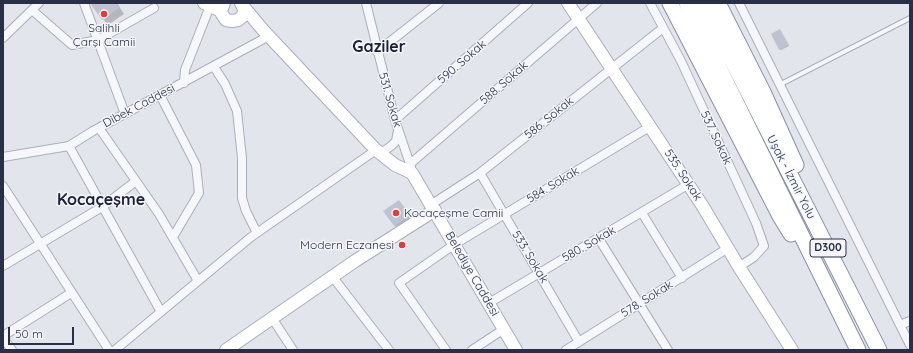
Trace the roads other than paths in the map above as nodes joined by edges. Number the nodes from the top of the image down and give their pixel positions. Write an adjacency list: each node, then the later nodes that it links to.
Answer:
1 (39, 3): 17 (street)
2 (84, 3): 24 (street)
3 (366, 3): 25 (street, 531. Sokak)
4 (439, 3): 25 (street)
5 (528, 3): 32 (street, 590. Sokak)
6 (568, 3): 19 (street, 535. Sokak)
7 (597, 3): 19 (street, 588. Sokak)
8 (650, 3): 21 (street, 537. Sokak)
9 (670, 3): 62 (highway)
10 (686, 3): 62 (highway, Uşak - İzmir Yolu / D300)
11 (703, 3): 50 (highway, Uşak - İzmir Yolu / D300)
12 (718, 3): 50 (highway)
13 (739, 3): 29 (street)
14 (242, 4): 20 (street); 22 (street)
15 (215, 6): 20 (street); 28 (street)
16 (154, 8): 24 (street)
17 (32, 10): 23 (street); 24 (street)
18 (910, 18): 29 (lane)
19 (579, 19): 27 (street, 535. Sokak); 39 (street, 588. Sokak)
20 (238, 20): 22 (street)
21 (663, 28): 27 (street, 586. Sokak); 56 (street, 537. Sokak)
22 (266, 33): 26 (street, Dibek Caddesi); 37 (street)
23 (3, 38)
24 (98, 40): 31 (street)
25 (377, 52): 32 (street, 531. Sokak)
26 (214, 67): 28 (street, Dibek Caddesi); 48 (street)
27 (612, 68): 33 (street, 535. Sokak); 40 (street, 586. Sokak)
28 (184, 83): 30 (street, Dibek Caddesi)
29 (780, 84): 68 (street)
30 (160, 95): 31 (street, Dibek Caddesi); 49 (street)
31 (125, 114): 34 (street, Dibek Caddesi)
32 (395, 120): 35 (street, 531. Sokak)
33 (650, 126): 42 (street, 535. Sokak); 47 (street, 584. Sokak)
34 (99, 128): 36 (street, Dibek Caddesi); 41 (street)
35 (398, 130): 37 (street); 39 (street, 531. Sokak)
36 (69, 146): 38 (street, Dibek Caddesi); 44 (street)
37 (376, 150): 39 (street); 48 (street)
38 (3, 157)
39 (411, 168): 45 (street, Belediye Caddesi)
40 (480, 173): 45 (street, 586. Sokak); 47 (street, 533. Sokak)
41 (136, 181): 44 (street); 49 (street)
42 (689, 184): 46 (street, 580. Sokak); 54 (street, 535. Sokak)
43 (3, 186): 52 (street)
44 (102, 207): 52 (street); 65 (street)
45 (434, 207): 53 (street, Belediye Caddesi); 58 (street)
46 (642, 213): 51 (street, 580. Sokak); 59 (street)
47 (504, 214): 53 (street, 584. Sokak); 57 (street, 533. Sokak)
48 (257, 232): 60 (street)
49 (173, 237): 60 (street)
50 (822, 238): 86 (highway, Uşak - İzmir Yolu / D300)
51 (599, 239): 57 (street, 580. Sokak); 64 (street)
52 (40, 244): 55 (street); 61 (street)
53 (455, 244): 63 (street, Belediye Caddesi); 79 (street, 584. Sokak)
54 (728, 248): 56 (street, 535. Sokak); 59 (street, 578. Sokak)
55 (3, 266)
56 (739, 266): 84 (street, 535. Sokak)
57 (540, 273): 63 (street, 580. Sokak); 71 (street, 533. Sokak)
58 (332, 276): 66 (street); 78 (street)
59 (682, 278): 64 (street, 578. Sokak)
60 (198, 281): 65 (street)
61 (71, 293): 70 (street); 75 (street)
62 (832, 301): 85 (highway, Uşak - İzmir Yolu / D300)
63 (489, 303): 69 (street, Belediye Caddesi)
64 (640, 304): 71 (street, 578. Sokak); 83 (street)
65 (161, 312): 76 (street)
66 (272, 318): 73 (street); 77 (street)
67 (910, 321): 68 (street)
68 (900, 325): 72 (street)
69 (504, 329): 80 (street); 81 (street, Belediye Caddesi)
70 (3, 337): 74 (street)
71 (579, 342): 82 (street, 578. Sokak)
72 (910, 345)
73 (231, 348)
74 (12, 350)
75 (109, 350)
76 (115, 350)
77 (293, 350)
78 (389, 350)
79 (446, 350)
80 (472, 350)
81 (516, 350)
82 (566, 350)
83 (668, 350)
84 (792, 350)
85 (858, 350)
86 (879, 350)

